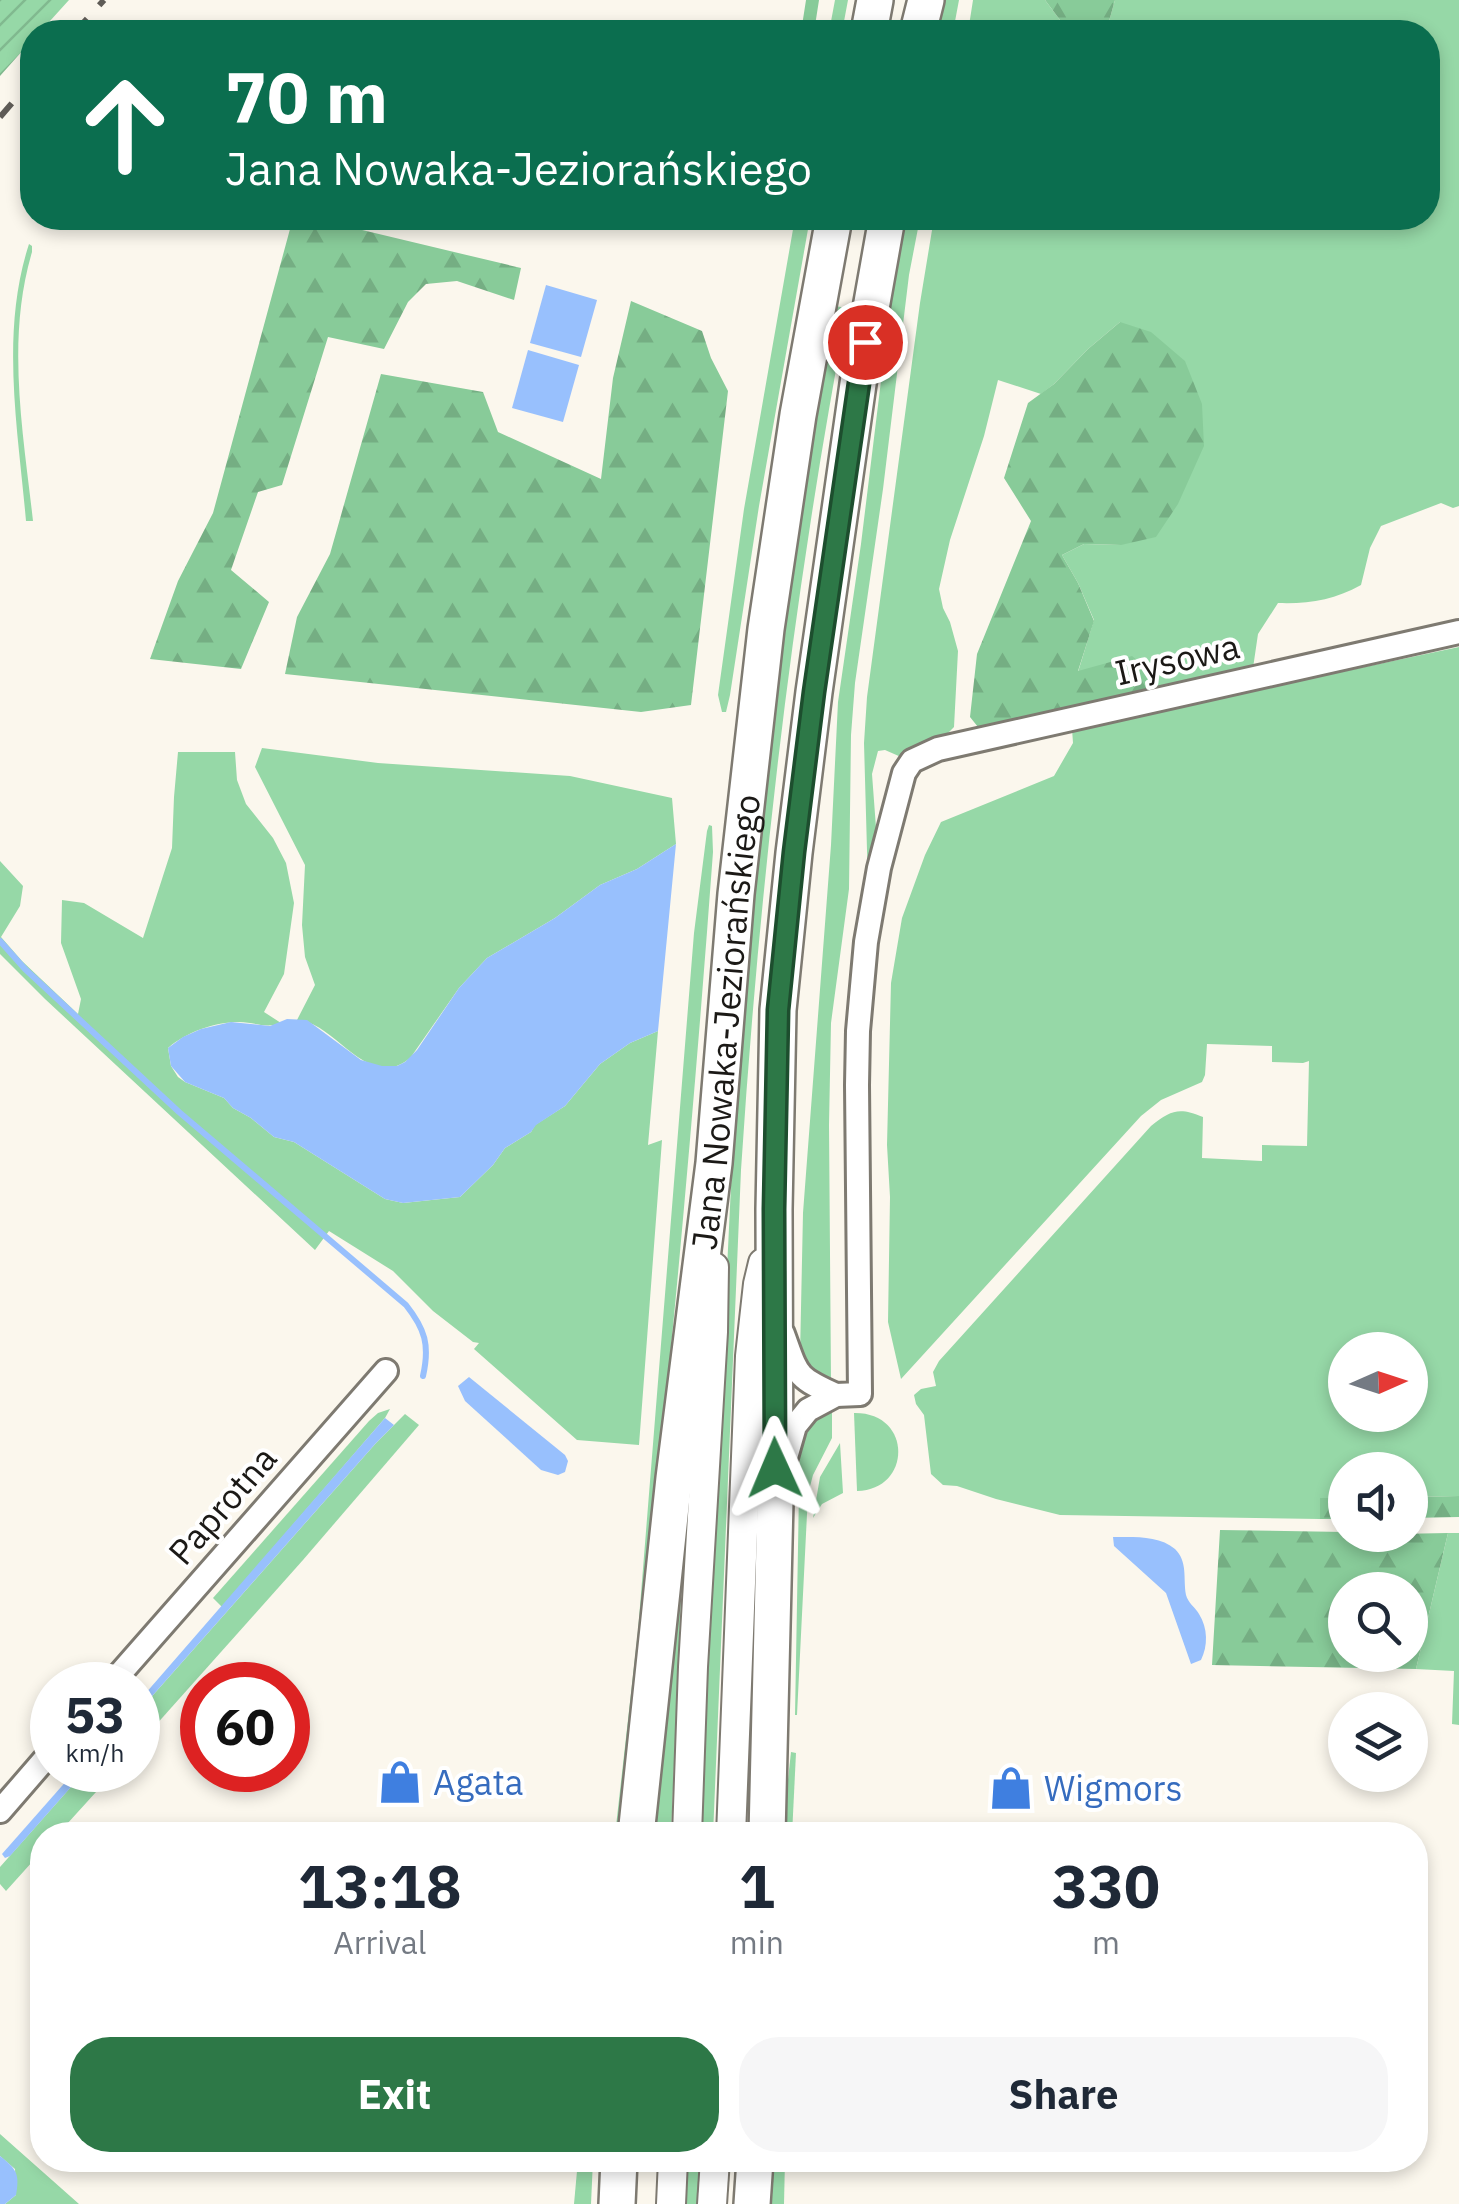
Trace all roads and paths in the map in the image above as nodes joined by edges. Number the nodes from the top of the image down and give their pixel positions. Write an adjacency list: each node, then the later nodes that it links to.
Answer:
1 (832, 230): 4 (main road, Jana Nowaka-Jeziorańskiego)
2 (885, 230): 5 (main road, Jana Nowaka-Jeziorańskiego)
3 (1459, 632): 8 (street, Irysowa)
4 (714, 1163): 13 (main road); 14 (street, Jana Nowaka-Jeziorańskiego)
5 (774, 1213): 6 (main road); 15 (street, Jana Nowaka-Jeziorańskiego)
6 (775, 1313): 8 (street); 9 (main road)
7 (386, 1370): 10 (street, Paprotna)
8 (836, 1395): 9 (street)
9 (775, 1501): 16 (main road)
10 (130, 1662)
11 (30, 1776): 12 (street)
12 (0, 1811)
13 (637, 1822)
14 (686, 1822)
15 (732, 1822)
16 (767, 1822)
17 (619, 2172): 21 (main road)
18 (672, 2172): 22 (street)
19 (714, 2172): 23 (street)
20 (754, 2172): 24 (main road)
21 (617, 2204)
22 (670, 2204)
23 (712, 2204)
24 (752, 2204)

